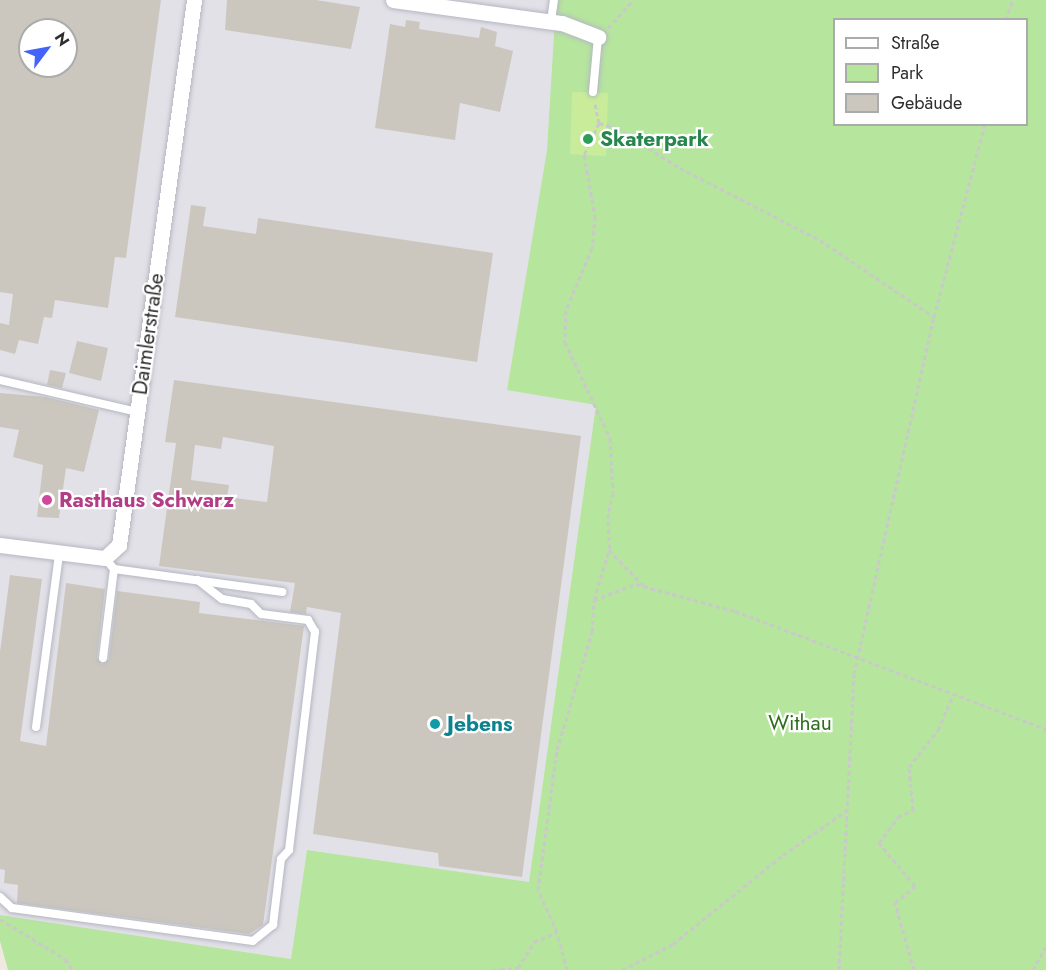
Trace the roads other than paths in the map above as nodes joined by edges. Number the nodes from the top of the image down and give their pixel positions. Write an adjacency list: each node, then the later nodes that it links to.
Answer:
1 (194, 0): 8 (street, Daimlerstraße)
2 (393, 0): 4 (street)
3 (554, 0): 4 (lane)
4 (550, 21): 5 (street)
5 (598, 37): 6 (lane)
6 (593, 93)
7 (0, 380): 8 (lane)
8 (137, 412): 11 (street, Daimlerstraße)
9 (0, 545): 10 (street)
10 (59, 554): 11 (street); 15 (lane)
11 (109, 564): 12 (lane); 14 (lane)
12 (198, 580): 13 (lane); 16 (lane)
13 (282, 592)
14 (103, 658)
15 (36, 727)
16 (0, 897)

